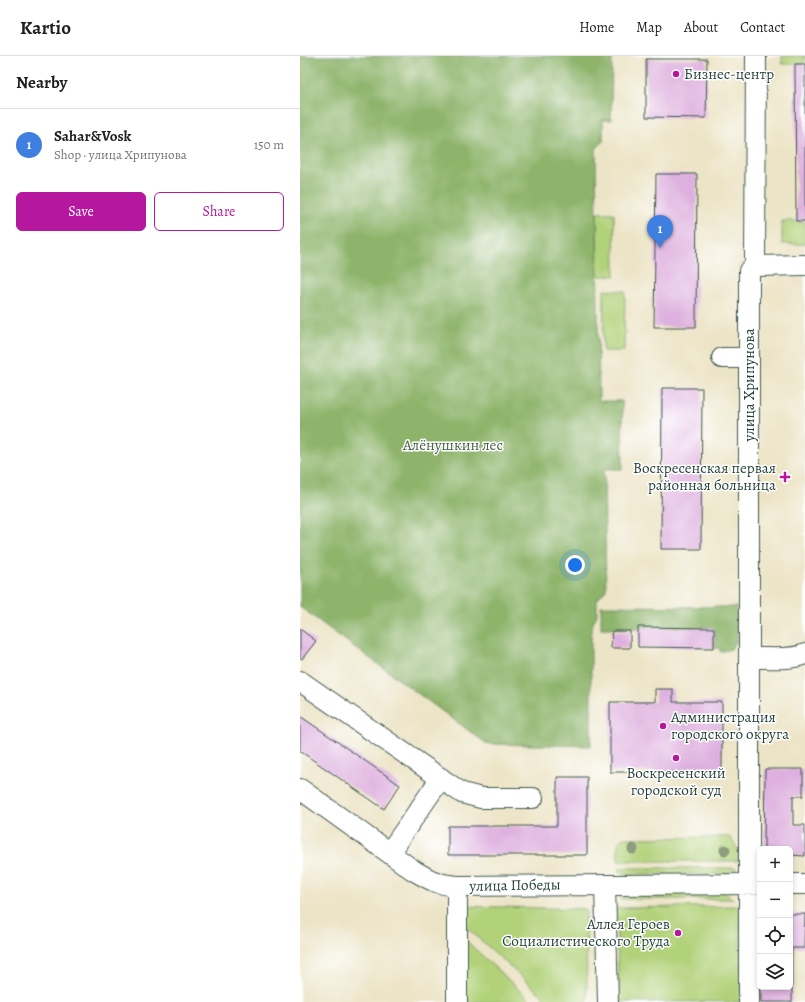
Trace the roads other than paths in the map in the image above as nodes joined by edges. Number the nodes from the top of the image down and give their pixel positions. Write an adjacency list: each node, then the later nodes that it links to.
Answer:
1 (756, 56): 3 (street, улица Хрипунова)
2 (805, 265): 3 (street)
3 (755, 266): 5 (street, улица Хрипунова)
4 (722, 358): 5 (street)
5 (749, 358): 7 (street, улица Хрипунова)
6 (805, 654): 7 (street)
7 (749, 658): 13 (street, улица Хрипунова)
8 (300, 681): 9 (street)
9 (441, 778): 11 (street); 12 (street)
10 (300, 789): 12 (street, улица Победы)
11 (533, 798)
12 (389, 853): 17 (street, улица Победы)
13 (754, 884): 16 (street, улица Победы); 20 (street, улица Хрипунова)
14 (793, 884): 15 (street)
15 (805, 884)
16 (605, 885): 17 (street, улица Победы); 19 (street)
17 (457, 886): 18 (street)
18 (458, 1002)
19 (608, 1002)
20 (749, 1002)

